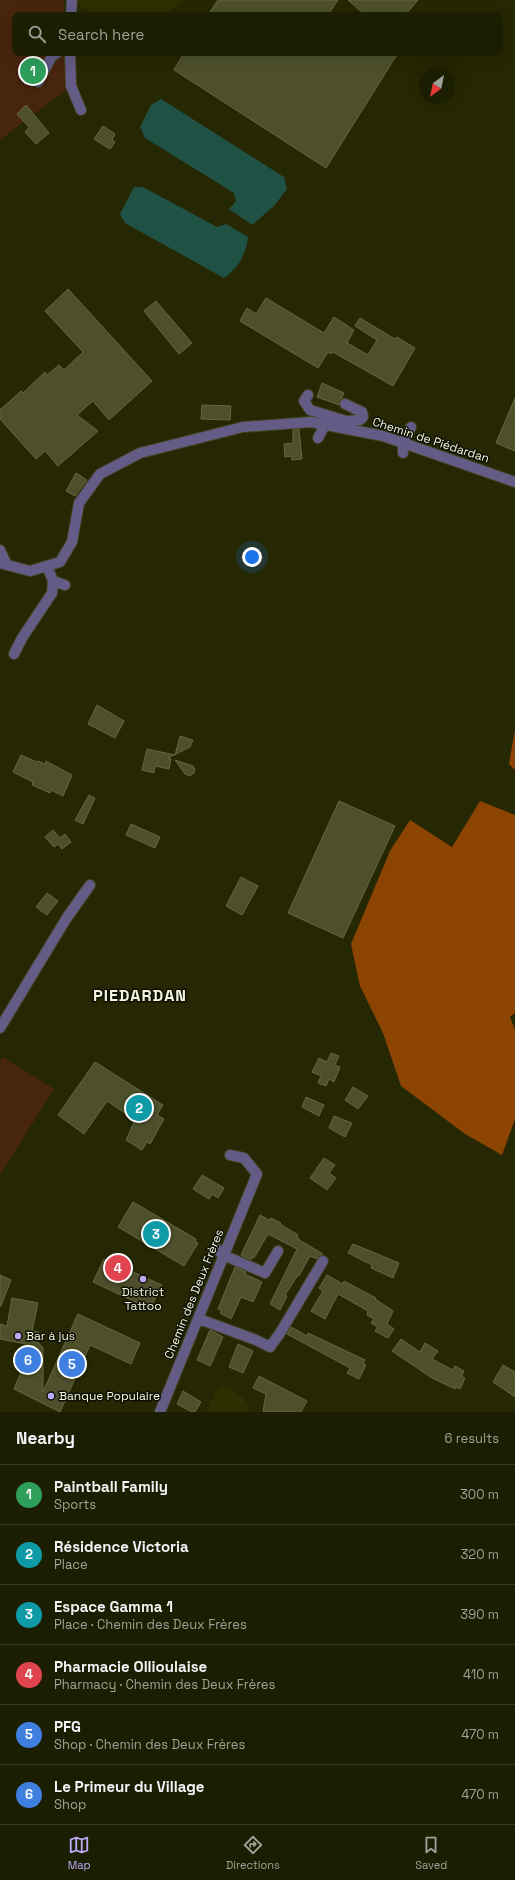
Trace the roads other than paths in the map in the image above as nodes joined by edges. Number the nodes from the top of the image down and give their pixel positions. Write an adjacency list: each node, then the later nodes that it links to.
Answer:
1 (72, 0): 2 (street)
2 (71, 12)
3 (52, 56): 5 (street)
4 (70, 56): 6 (street)
5 (38, 82)
6 (81, 110)
7 (308, 395): 9 (street)
8 (345, 404): 9 (street)
9 (345, 424): 10 (street, Chemin de Piédardan); 13 (street, Chemin de Piédardan)
10 (325, 425): 12 (street); 17 (street, Chemin de Piédardan)
11 (411, 427): 13 (street)
12 (318, 438)
13 (403, 448): 14 (street, Chemin de Piédardan)
14 (515, 482)
15 (0, 550): 16 (street)
16 (4, 564): 17 (street, Chemin de Piédardan)
17 (47, 566): 18 (street)
18 (53, 581): 19 (street); 20 (street)
19 (65, 585)
20 (14, 654)
21 (90, 885): 22 (street)
22 (0, 1028)
23 (230, 1155): 24 (street, Chemin des Deux Frères)
24 (219, 1251): 25 (street); 27 (street, Chemin des Deux Frères)
25 (278, 1251)
26 (322, 1261): 27 (street)
27 (199, 1319): 28 (street, Chemin des Deux Frères)
28 (160, 1412)

